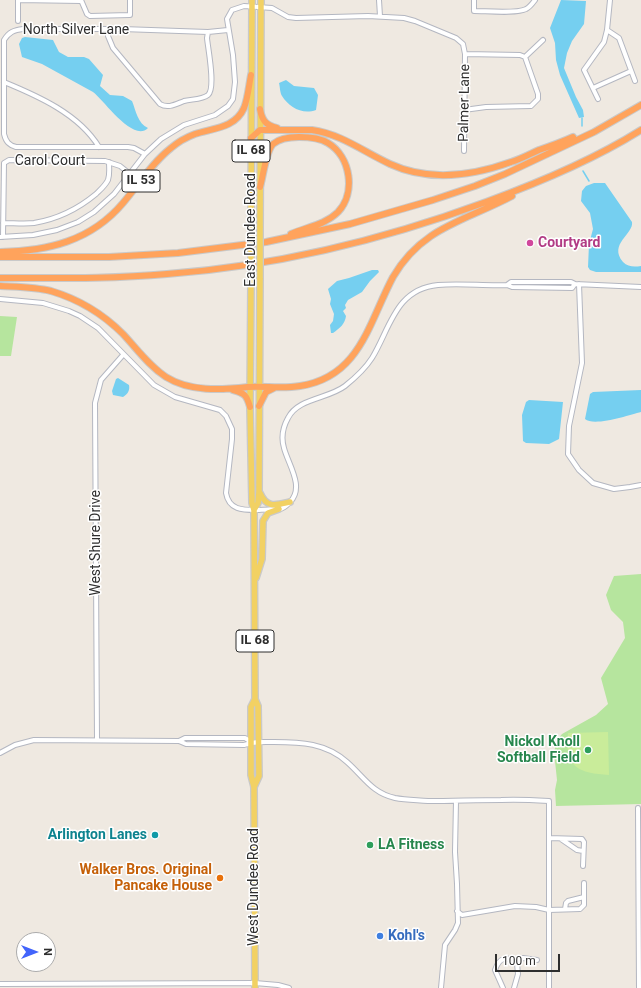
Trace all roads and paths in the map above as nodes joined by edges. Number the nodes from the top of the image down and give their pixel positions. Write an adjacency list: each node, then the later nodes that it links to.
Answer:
1 (44, 0): 2 (street); 13 (street)
2 (81, 0): 3 (street)
3 (130, 0)
4 (252, 0): 10 (main road, East Dundee Road / IL 53)
5 (261, 0): 11 (main road, East Dundee Road)
6 (379, 0): 12 (street)
7 (474, 0): 8 (street)
8 (535, 0)
9 (610, 0): 16 (street)
10 (252, 7): 11 (street); 15 (street); 22 (main road, East Dundee Road / IL 53)
11 (261, 8): 12 (street); 28 (main road, East Dundee Road)
12 (380, 16): 19 (street)
13 (18, 21)
14 (108, 29): 17 (street, North Silver Lane); 17 (street); 24 (street, North Silver Lane)
15 (228, 30): 17 (street, North Silver Lane); 37 (street)
16 (608, 30): 21 (street); 25 (street)
17 (208, 32)
18 (543, 40): 20 (street)
19 (465, 54): 20 (street); 29 (street, Palmer Lane)
20 (525, 57): 29 (street)
21 (631, 71): 23 (street); 25 (street)
22 (251, 75): 34 (main road, East Dundee Road / IL 68); 45 (highway, IL 53)
23 (635, 81)
24 (4, 82): 35 (street); 35 (street, North Silver Lane)
25 (593, 88): 26 (street)
26 (598, 99)
27 (641, 105): 30 (highway)
28 (260, 109): 31 (main road, East Dundee Road); 32 (highway)
29 (464, 110): 36 (street, Palmer Lane)
30 (606, 124): 32 (highway); 44 (highway)
31 (260, 130): 32 (highway); 34 (highway); 41 (main road, East Dundee Road)
32 (282, 130)
33 (641, 130): 40 (highway)
34 (252, 138): 53 (main road, East Dundee Road / IL 68, bridge)
35 (100, 147): 37 (street, North Silver Lane)
36 (464, 151)
37 (145, 154): 39 (street)
38 (109, 162): 39 (street, Carol Court); 42 (street); 42 (street, Carol Court)
39 (130, 174): 43 (street)
40 (540, 180): 47 (highway); 55 (highway)
41 (260, 187): 44 (highway); 54 (main road, East Dundee Road, bridge)
42 (3, 223): 43 (street, Carol Court)
43 (2, 237)
44 (277, 240): 46 (highway)
45 (0, 252)
46 (0, 257)
47 (0, 278)
48 (577, 284): 50 (street); 59 (street); 61 (street)
49 (0, 286): 56 (highway)
50 (641, 287)
51 (0, 299): 52 (street)
52 (123, 355): 63 (street); 66 (street, West Shure Drive)
53 (251, 387): 54 (highway); 56 (highway); 58 (main road, West Dundee Road / IL 68)
54 (260, 387): 55 (highway); 57 (main road, West Dundee Road / IL 68)
55 (276, 387): 57 (highway)
56 (229, 389): 58 (highway)
57 (259, 406): 60 (main road, West Dundee Road / IL 68)
58 (250, 407): 63 (main road, West Dundee Road / IL 68)
59 (641, 485)
60 (259, 492): 61 (main road); 63 (main road, West Dundee Road / IL 68)
61 (290, 502): 62 (street)
62 (279, 509): 63 (street); 64 (main road)
63 (254, 510): 64 (main road, West Dundee Road / IL 68)
64 (254, 584): 65 (main road, West Dundee Road / IL 68)
65 (255, 699): 68 (main road, West Dundee Road / IL 68); 69 (main road, West Dundee Road / IL 68)
66 (96, 740): 67 (street); 70 (street)
67 (179, 741): 68 (street); 68 (street)
68 (251, 742): 69 (street); 71 (main road, West Dundee Road / IL 68)
69 (258, 742): 71 (main road, West Dundee Road / IL 68); 72 (street)
70 (0, 753)
71 (254, 787): 87 (main road, West Dundee Road / IL 68)
72 (456, 801): 74 (street); 83 (street)
73 (638, 808): 76 (street)
74 (549, 838): 75 (street); 82 (street)
75 (561, 838): 77 (street); 77 (street)
76 (640, 838): 93 (street)
77 (584, 851): 78 (street)
78 (583, 866)
79 (584, 883): 80 (street)
80 (584, 897): 81 (street); 81 (street)
81 (566, 909): 82 (street)
82 (549, 910): 83 (street); 92 (street)
83 (457, 911): 89 (street)
84 (537, 960): 85 (street)
85 (514, 961): 90 (street); 91 (street)
86 (0, 984): 87 (street)
87 (255, 986): 88 (street)
88 (289, 988)
89 (441, 988)
90 (503, 988)
91 (514, 988)
92 (549, 988)
93 (639, 988)

